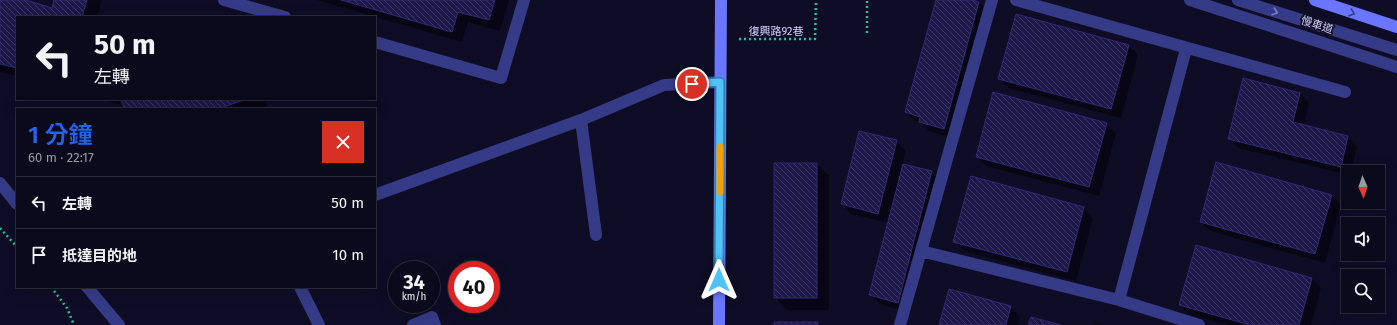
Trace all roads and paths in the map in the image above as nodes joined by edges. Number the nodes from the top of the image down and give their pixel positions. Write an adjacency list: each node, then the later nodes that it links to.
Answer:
1 (224, 0): 11 (lane)
2 (524, 0): 15 (lane)
3 (721, 0): 14 (street)
4 (816, 0): 14 (path, 復興路92巷)
5 (867, 0): 13 (path)
6 (992, 0): 28 (lane)
7 (1016, 0): 16 (lane)
8 (1190, 0): 18 (lane)
9 (1238, 0): 17 (lane, 慢車道, one-way to 17)
10 (1315, 0): 12 (street, one-way to 12)
11 (280, 16)
12 (1397, 27)
13 (867, 33)
14 (720, 38): 19 (street)
15 (376, 42)
16 (1186, 48): 20 (lane); 32 (lane)
17 (1397, 50)
18 (1397, 67)
19 (720, 82): 21 (lane); 38 (street)
20 (1345, 92)
21 (581, 120): 23 (lane); 26 (lane)
22 (0, 183): 24 (lane)
23 (376, 195)
24 (16, 203)
25 (0, 228): 27 (path)
26 (596, 235)
27 (16, 246)
28 (921, 251): 32 (lane); 39 (lane)
29 (52, 288): 33 (path)
30 (88, 288): 34 (lane)
31 (300, 288): 35 (lane)
32 (1119, 300): 40 (lane)
33 (74, 325)
34 (119, 325)
35 (319, 325)
36 (413, 325): 37 (lane)
37 (435, 325)
38 (719, 325)
39 (900, 325)
40 (1199, 325)

